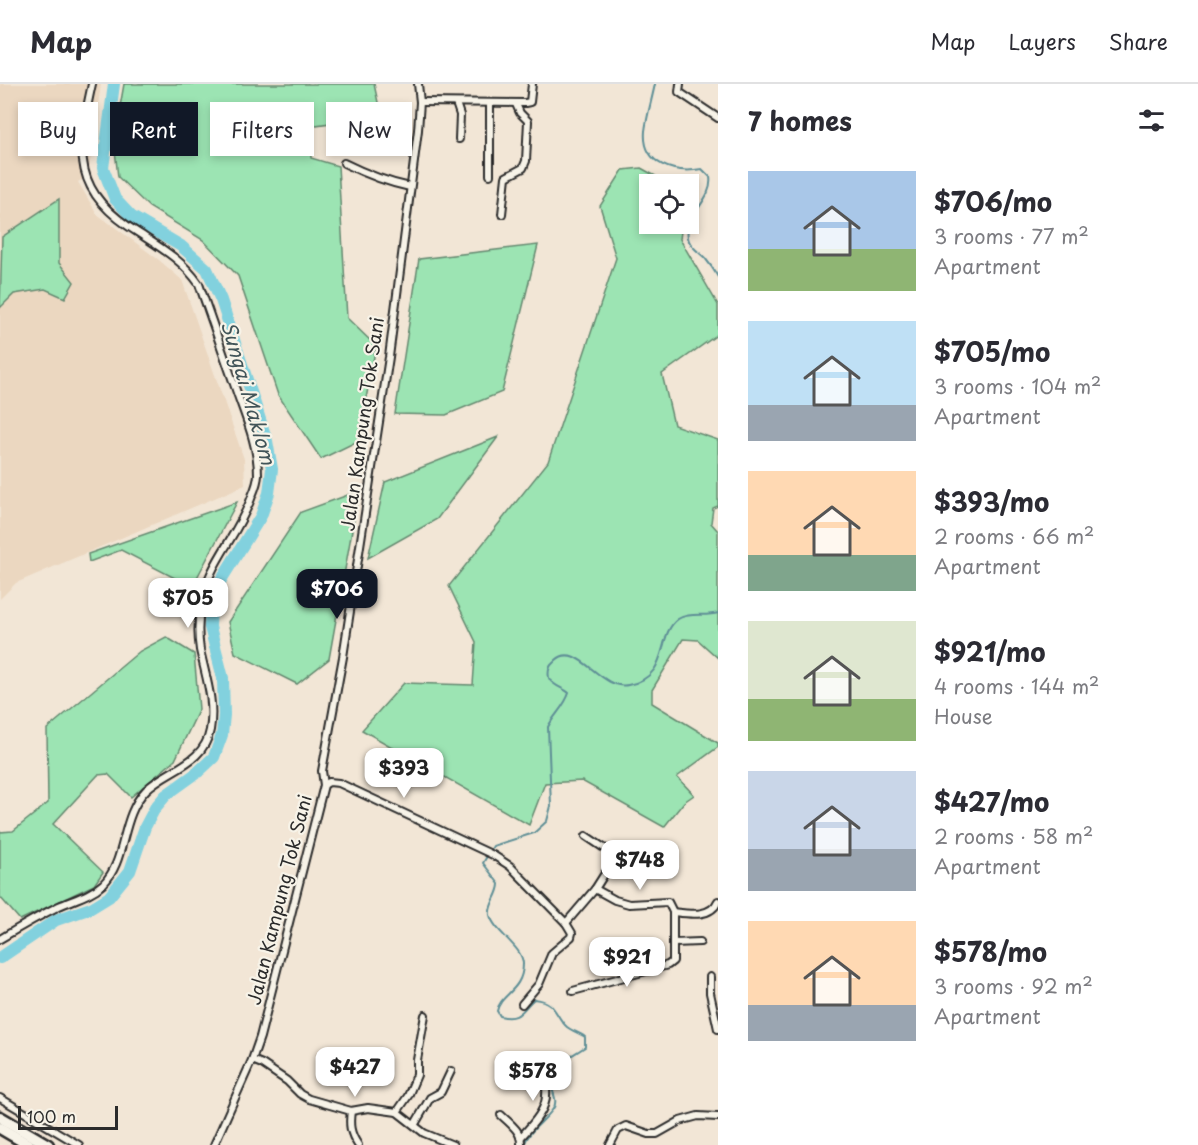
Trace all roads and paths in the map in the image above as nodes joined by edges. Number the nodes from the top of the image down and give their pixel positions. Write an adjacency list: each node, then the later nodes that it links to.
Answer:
1 (92, 84): 23 (street)
2 (418, 84): 5 (street, Jalan Kampung Tok Sani)
3 (532, 84): 8 (street)
4 (679, 86): 9 (street)
5 (420, 102): 6 (street); 13 (street, Jalan Kampung Tok Sani)
6 (456, 103): 7 (street); 10 (street)
7 (490, 104): 8 (street); 12 (street)
8 (516, 104): 14 (street)
9 (718, 118)
10 (459, 139)
11 (344, 163): 13 (street)
12 (490, 175)
13 (410, 187): 15 (street, Jalan Kampung Tok Sani)
14 (502, 214)
15 (324, 785): 22 (street); 31 (street, Jalan Kampung Tok Sani)
16 (586, 836): 17 (street)
17 (616, 856): 18 (street); 19 (street)
18 (666, 870)
19 (595, 889): 21 (street); 22 (street)
20 (718, 901): 21 (street)
21 (673, 912): 25 (street)
22 (566, 923): 28 (street)
23 (0, 939)
24 (700, 942): 25 (street)
25 (673, 943): 27 (street)
26 (710, 977): 30 (street)
27 (573, 991)
28 (522, 1004)
29 (425, 1015): 36 (street)
30 (718, 1029)
31 (252, 1060): 35 (street); 46 (street, Jalan Kampung Tok Sani)
32 (542, 1066): 42 (street)
33 (451, 1071): 40 (street)
34 (0, 1098): 45 (street)
35 (351, 1111): 36 (street); 47 (street)
36 (397, 1112): 40 (street)
37 (501, 1115): 42 (street)
38 (0, 1117): 44 (highway)
39 (718, 1117): 49 (street)
40 (415, 1124): 48 (street)
41 (0, 1128): 43 (highway)
42 (521, 1141)
43 (29, 1145)
44 (48, 1145)
45 (79, 1145)
46 (214, 1145)
47 (358, 1145)
48 (453, 1145)
49 (610, 1145)

